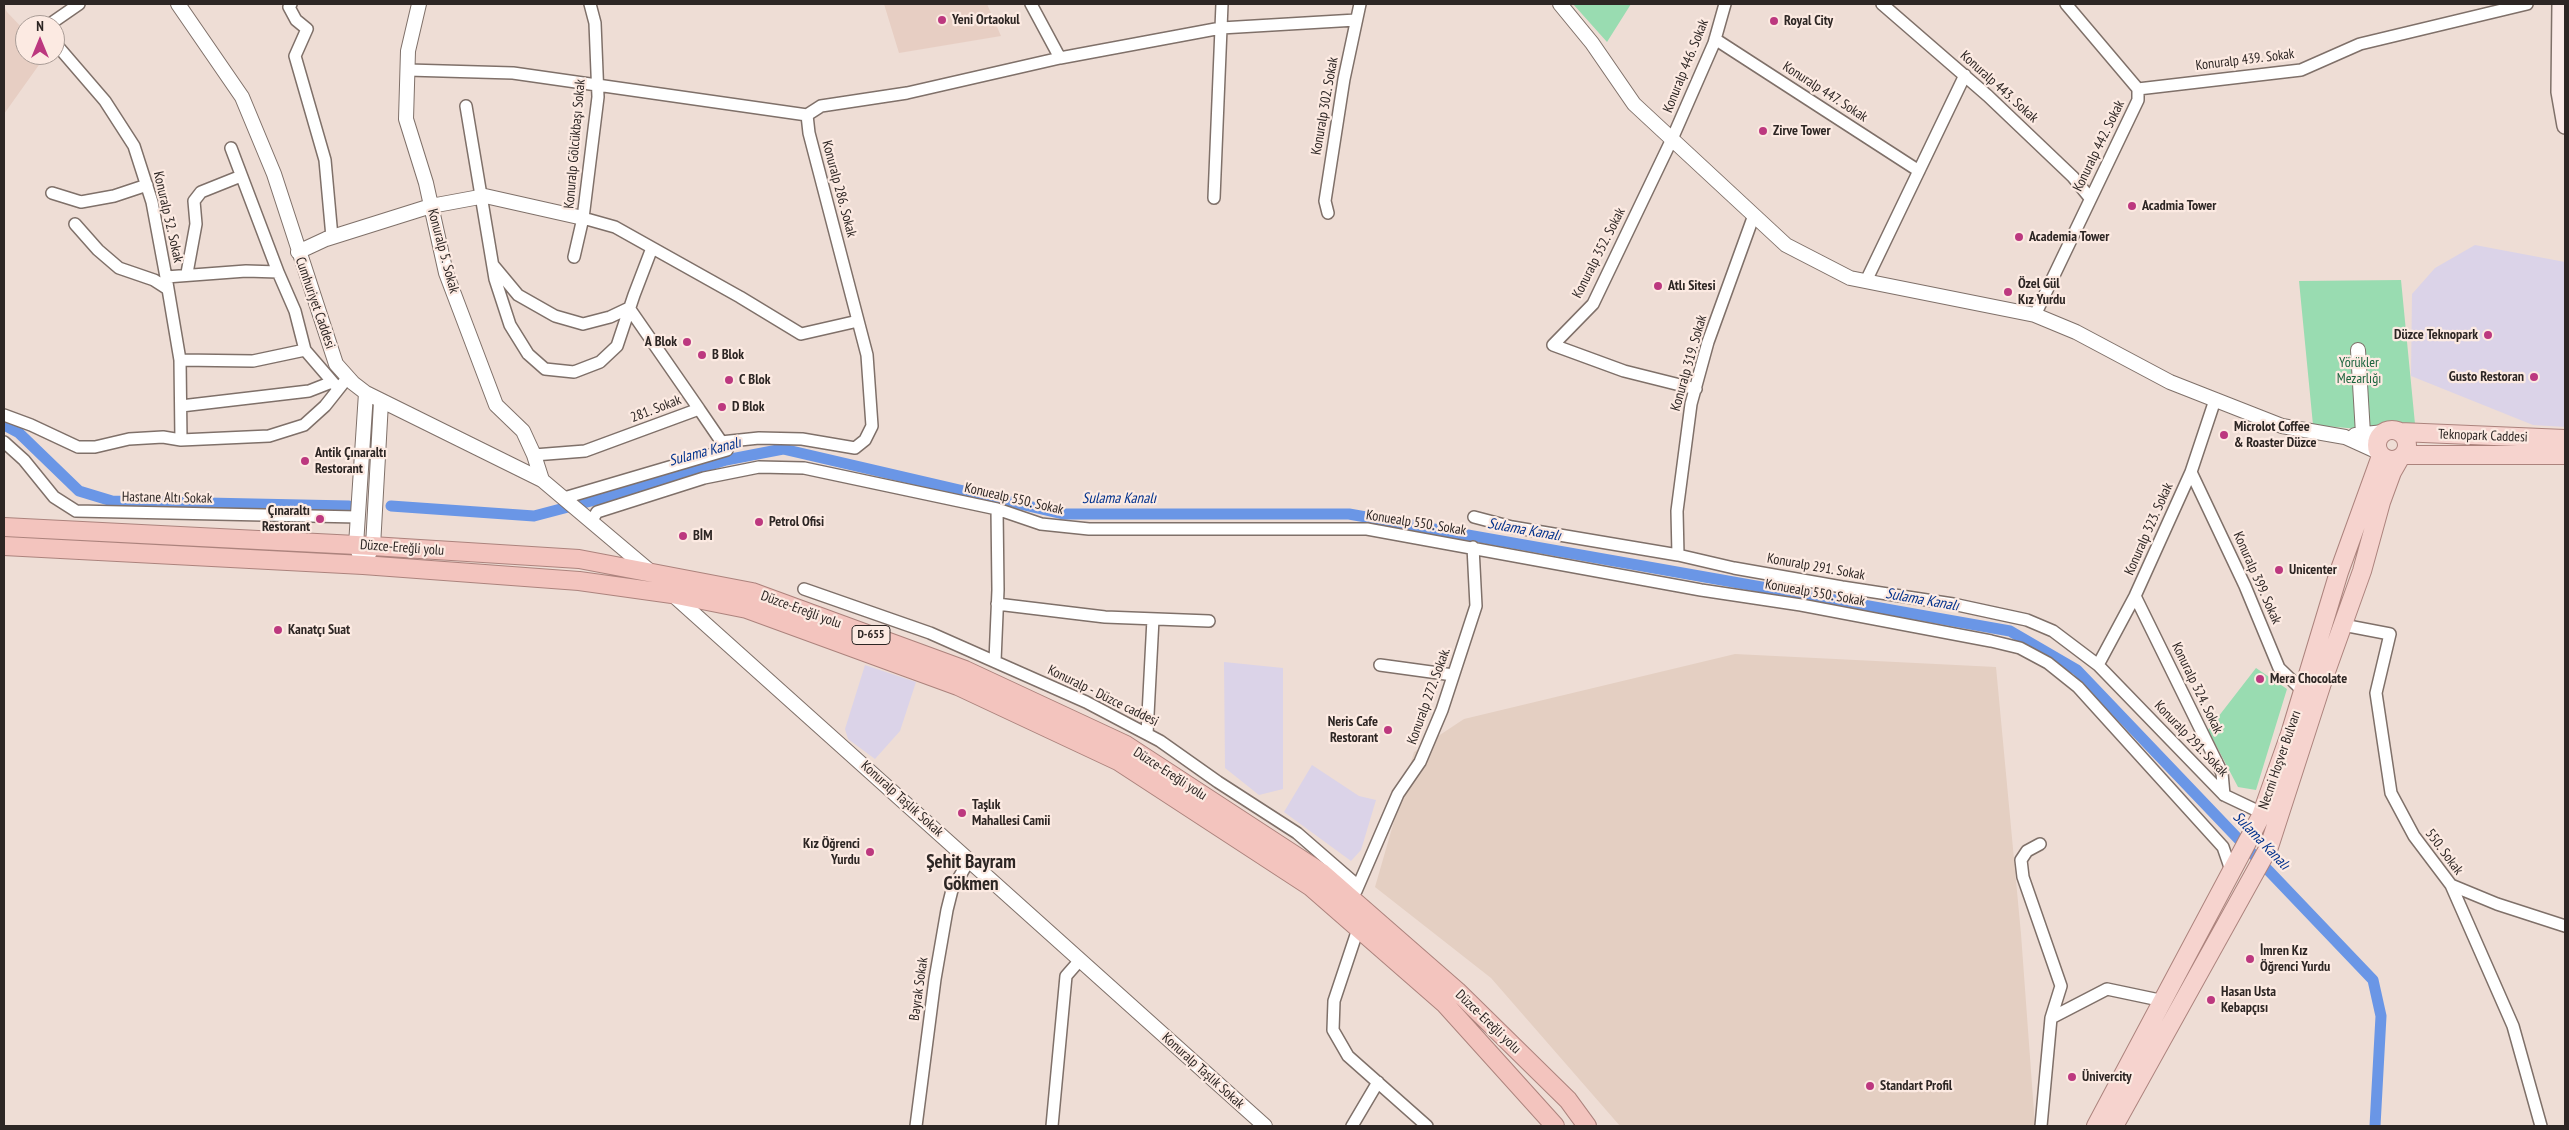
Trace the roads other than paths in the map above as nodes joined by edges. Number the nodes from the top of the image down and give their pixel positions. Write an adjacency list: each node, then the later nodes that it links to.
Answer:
1 (80, 4): 15 (street)
2 (178, 4): 44 (street, Cumhuriyet Caddesi)
3 (291, 4): 42 (street)
4 (419, 4): 21 (street, Konuralp 5. Sokak)
5 (590, 4): 23 (street, Konuralp Gölcükbaşı Sokak)
6 (1031, 4): 20 (street)
7 (1222, 4): 17 (street)
8 (1360, 4): 16 (street, Konuralp 302. Sokak)
9 (1560, 4): 28 (street)
10 (1725, 4): 18 (street, Konuralp 446. Sokak)
11 (1882, 4): 22 (street, Konuralp 443. Sokak)
12 (2066, 4): 24 (street, Konuralp 442. Sokak)
13 (2527, 4): 24 (street, Konuralp 439. Sokak)
14 (2560, 4): 27 (main road)
15 (64, 15)
16 (1356, 20): 17 (street); 38 (street, Konuralp 302. Sokak)
17 (1221, 28): 20 (street); 35 (street)
18 (1715, 39): 28 (street, Konuralp 446. Sokak); 30 (street, Konuralp 447. Sokak)
19 (65, 55): 32 (street, Konuralp 32. Sokak)
20 (1060, 58): 26 (street)
21 (408, 70): 23 (street); 37 (street, Konuralp 5. Sokak)
22 (1964, 75): 30 (street); 36 (street, Konuralp 443. Sokak)
23 (597, 85): 26 (street); 40 (street, Konuralp Gölcükbaşı Sokak)
24 (2138, 89): 36 (street, Konuralp 442. Sokak)
25 (466, 106): 34 (street)
26 (807, 116): 54 (street, Konuralp 286. Sokak)
27 (2565, 126)
28 (1672, 139): 39 (street); 60 (street, Konuralp 352. Sokak)
29 (231, 148): 31 (street)
30 (1919, 171): 50 (street)
31 (241, 176): 47 (street); 48 (street)
32 (147, 185): 33 (street); 49 (street, Konuralp 32. Sokak)
33 (52, 193)
34 (481, 197): 37 (street); 40 (street); 46 (street)
35 (1214, 198)
36 (2090, 198): 53 (street, Konuralp 442. Sokak)
37 (431, 206): 42 (street); 75 (street, Konuralp 5. Sokak)
38 (1328, 213)
39 (1754, 215): 50 (street); 60 (street, Konuralp 319. Sokak)
40 (583, 218): 43 (street); 45 (street, Konuralp Gölcükbaşı Sokak)
41 (74, 224): 51 (street)
42 (332, 237): 44 (street)
43 (652, 248): 52 (street); 54 (street)
44 (298, 252): 58 (street, Cumhuriyet Caddesi)
45 (574, 257)
46 (493, 265): 52 (street); 52 (street)
47 (278, 272): 48 (street); 55 (street)
48 (187, 273): 49 (street)
49 (166, 277): 51 (street, Konuralp 32. Sokak)
50 (1866, 281): 53 (street)
51 (168, 289): 57 (street, Konuralp 32. Sokak)
52 (629, 308): 65 (street, 281. Sokak)
53 (2035, 315): 62 (street)
54 (858, 321): 73 (street, Konuralp 286. Sokak)
55 (305, 350): 57 (street); 59 (street)
56 (2358, 350): 68 (street)
57 (180, 360): 64 (street, Konuralp 32. Sokak)
58 (348, 377): 59 (street); 61 (street, Cumhuriyet Caddesi)
59 (335, 385): 64 (street); 71 (street)
60 (1696, 389): 89 (street, Konuralp 319. Sokak)
61 (366, 393): 63 (street, Cumhuriyet Caddesi); 82 (street)
62 (2215, 400): 69 (street); 78 (street, Konuralp 323. Sokak)
63 (381, 402): 79 (street, Cumhuriyet Caddesi); 86 (street)
64 (181, 406): 71 (street, Konuralp 32. Sokak)
65 (699, 409): 73 (street); 75 (street, 281. Sokak)
66 (4, 415): 71 (street)
67 (2392, 432): 68 (street); 70 (main road, Teknopark Caddesi); 74 (main road); 77 (main road)
68 (2363, 434): 69 (street)
69 (2345, 437): 74 (street)
70 (2565, 439)
71 (181, 440)
72 (4, 442): 82 (street, Hastane Altı Sokak)
73 (721, 442): 80 (street)
74 (2380, 454): 77 (main road); 103 (main road, Necmi Hoşver Bulvarı)
75 (534, 455): 79 (street, Konuralp 5. Sokak)
76 (2565, 455): 77 (main road, Teknopark Caddesi)
77 (2402, 456): 98 (main road, Necmi Hoşver Bulvarı)
78 (2191, 472): 94 (street, Konuralp 323. Sokak); 103 (street, Konuralp 399. Sokak)
79 (542, 480): 80 (street, Cumhuriyet Caddesi)
80 (564, 498): 84 (street, Cumhuriyet Caddesi)
81 (997, 510): 84 (street, Konuealp 550. Sokak); 88 (street, Konuealp 550. Sokak); 95 (street)
82 (358, 517): 86 (street)
83 (1474, 517): 89 (street, Konuralp 291. Sokak)
84 (589, 521): 91 (street, Cumhuriyet Caddesi)
85 (4, 528): 86 (highway, Düzce-Ereğli yolu / D-655)
86 (365, 545): 90 (street); 91 (highway, Düzce-Ereğli yolu / D-655)
87 (4, 546): 90 (highway, Düzce-Ereğli yolu)
88 (1473, 548): 102 (street, Konuralp 272. Sokak.); 109 (street, Konuealp 550. Sokak)
89 (1678, 555): 101 (street, Konuralp 291. Sokak)
90 (363, 564): 93 (highway, Düzce-Ereğli yolu)
91 (651, 572): 111 (highway, Düzce-Ereğli yolu / D-655)
92 (804, 589): 99 (street, Konuralp - Düzce caddesi)
93 (672, 594): 108 (street, Konuralp Taşlık Sokak); 113 (highway, Düzce-Ereğli yolu)
94 (2135, 596): 101 (street, Konuralp 323. Sokak); 105 (street, Konuralp 324. Sokak)
95 (997, 604): 96 (street); 99 (street)
96 (1153, 619): 97 (street); 104 (street)
97 (1209, 621)
98 (2343, 626): 110 (street, 550. Sokak); 127 (main road, Necmi Hoşver Bulvarı)
99 (995, 661): 104 (street, Konuralp - Düzce caddesi)
100 (1380, 665): 102 (street)
101 (2098, 665): 105 (street, Konuralp 291. Sokak)
102 (1453, 675): 111 (street, Konuralp 272. Sokak.)
103 (2303, 691): 106 (main road, Necmi Hoşver Bulvarı)
104 (1146, 734): 111 (street, Konuralp - Düzce caddesi)
105 (2224, 795): 106 (street, Konuralp 291. Sokak)
106 (2262, 814): 109 (main road, Necmi Hoşver Bulvarı)
107 (2040, 844): 116 (street)
108 (970, 860): 114 (street, Konuralp Taşlık Sokak); 118 (street, Bayrak Sokak)
109 (2232, 874): 115 (main road, Necmi Hoşver Bulvarı)
110 (2451, 885): 112 (street); 128 (street, 550. Sokak)
111 (1355, 893): 124 (highway, Düzce-Ereğli yolu / D-655)
112 (2565, 926)
113 (1358, 929): 117 (street); 123 (highway, Düzce-Ereğli yolu)
114 (1080, 960): 119 (street); 120 (street, Konuralp Taşlık Sokak)
115 (2164, 1001): 116 (street); 126 (main road, Necmi Hoşver Bulvarı)
116 (2051, 1018): 125 (street)
117 (1378, 1082): 121 (street); 122 (street)
118 (916, 1126)
119 (1052, 1126)
120 (1265, 1126)
121 (1352, 1126)
122 (1427, 1126)
123 (1554, 1126)
124 (1587, 1126)
125 (2041, 1126)
126 (2096, 1126)
127 (2114, 1126)
128 (2541, 1126)

